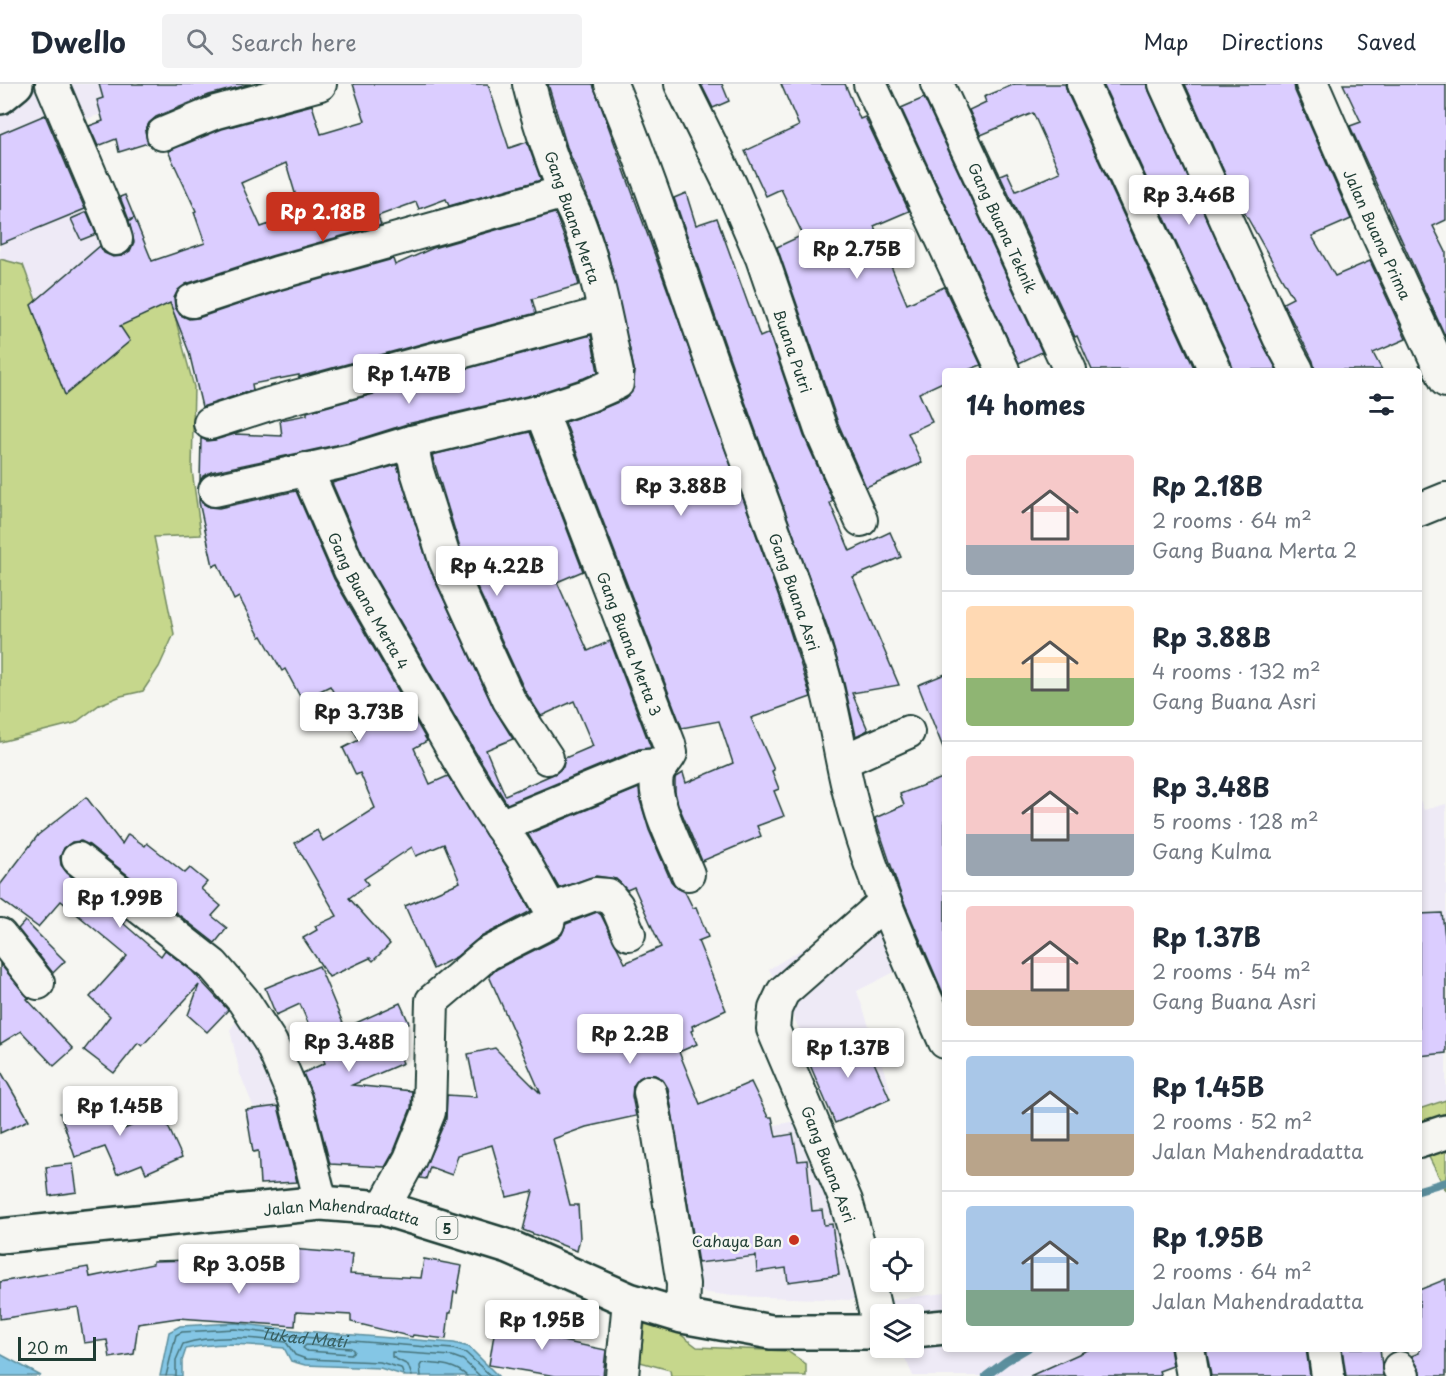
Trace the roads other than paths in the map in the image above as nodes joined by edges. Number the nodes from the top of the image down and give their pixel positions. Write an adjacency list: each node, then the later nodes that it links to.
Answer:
1 (16, 84): 12 (main road)
2 (52, 84): 15 (street)
3 (320, 84): 13 (street)
4 (529, 84): 14 (street, Gang Buana Merta)
5 (611, 84): 33 (street, Gang Buana Asri)
6 (681, 84): 30 (street, Buana Putri)
7 (870, 84): 18 (street)
8 (937, 84): 19 (street, Gang Buana Teknik)
9 (1083, 84): 20 (street)
10 (1165, 84): 21 (street)
11 (1312, 84): 22 (street, Jalan Buana Prima)
12 (0, 97)
13 (162, 134)
14 (564, 192): 16 (street); 17 (street, Gang Buana Merta)
15 (116, 239)
16 (192, 302)
17 (604, 313): 23 (street, Gang Buana Merta); 24 (street)
18 (1002, 368)
19 (1069, 368)
20 (1214, 368)
21 (1296, 368)
22 (1446, 381)
23 (541, 411): 25 (street); 34 (street, Gang Buana Merta 3)
24 (210, 423)
25 (411, 442): 26 (street); 32 (street)
26 (306, 470): 27 (street); 35 (street, Gang Buana Merta 4)
27 (215, 490)
28 (1446, 499): 29 (street)
29 (1422, 509)
30 (861, 520)
31 (908, 732): 33 (street)
32 (547, 758)
33 (843, 761): 38 (street, Gang Buana Asri)
34 (663, 765): 35 (street); 37 (street, Gang Buana Merta 3)
35 (501, 826): 39 (street, Gang Buana Merta 4)
36 (78, 859): 47 (street)
37 (688, 874)
38 (884, 903): 43 (street, Gang Buana Asri); 51 (street, Gang Buana Asri)
39 (551, 910): 40 (street); 48 (street)
40 (629, 934)
41 (0, 935): 42 (street)
42 (38, 983)
43 (942, 1035)
44 (650, 1092): 52 (street)
45 (1446, 1132): 46 (main road)
46 (1422, 1140)
47 (321, 1203): 48 (main road, Jalan Mahendradatta / 5); 49 (main road, Jalan Mahendradatta / 5)
48 (383, 1208): 50 (main road, Jalan Mahendradatta / 5)
49 (0, 1236)
50 (630, 1300): 52 (main road, Jalan Mahendradatta / 5); 58 (street)
51 (874, 1304)
52 (682, 1316): 55 (main road, Jalan Mahendradatta / 5)
53 (942, 1327): 54 (main road)
54 (924, 1329)
55 (870, 1332)
56 (1189, 1352): 59 (street)
57 (1325, 1352): 60 (street)
58 (622, 1376)
59 (1193, 1376)
60 (1328, 1376)

